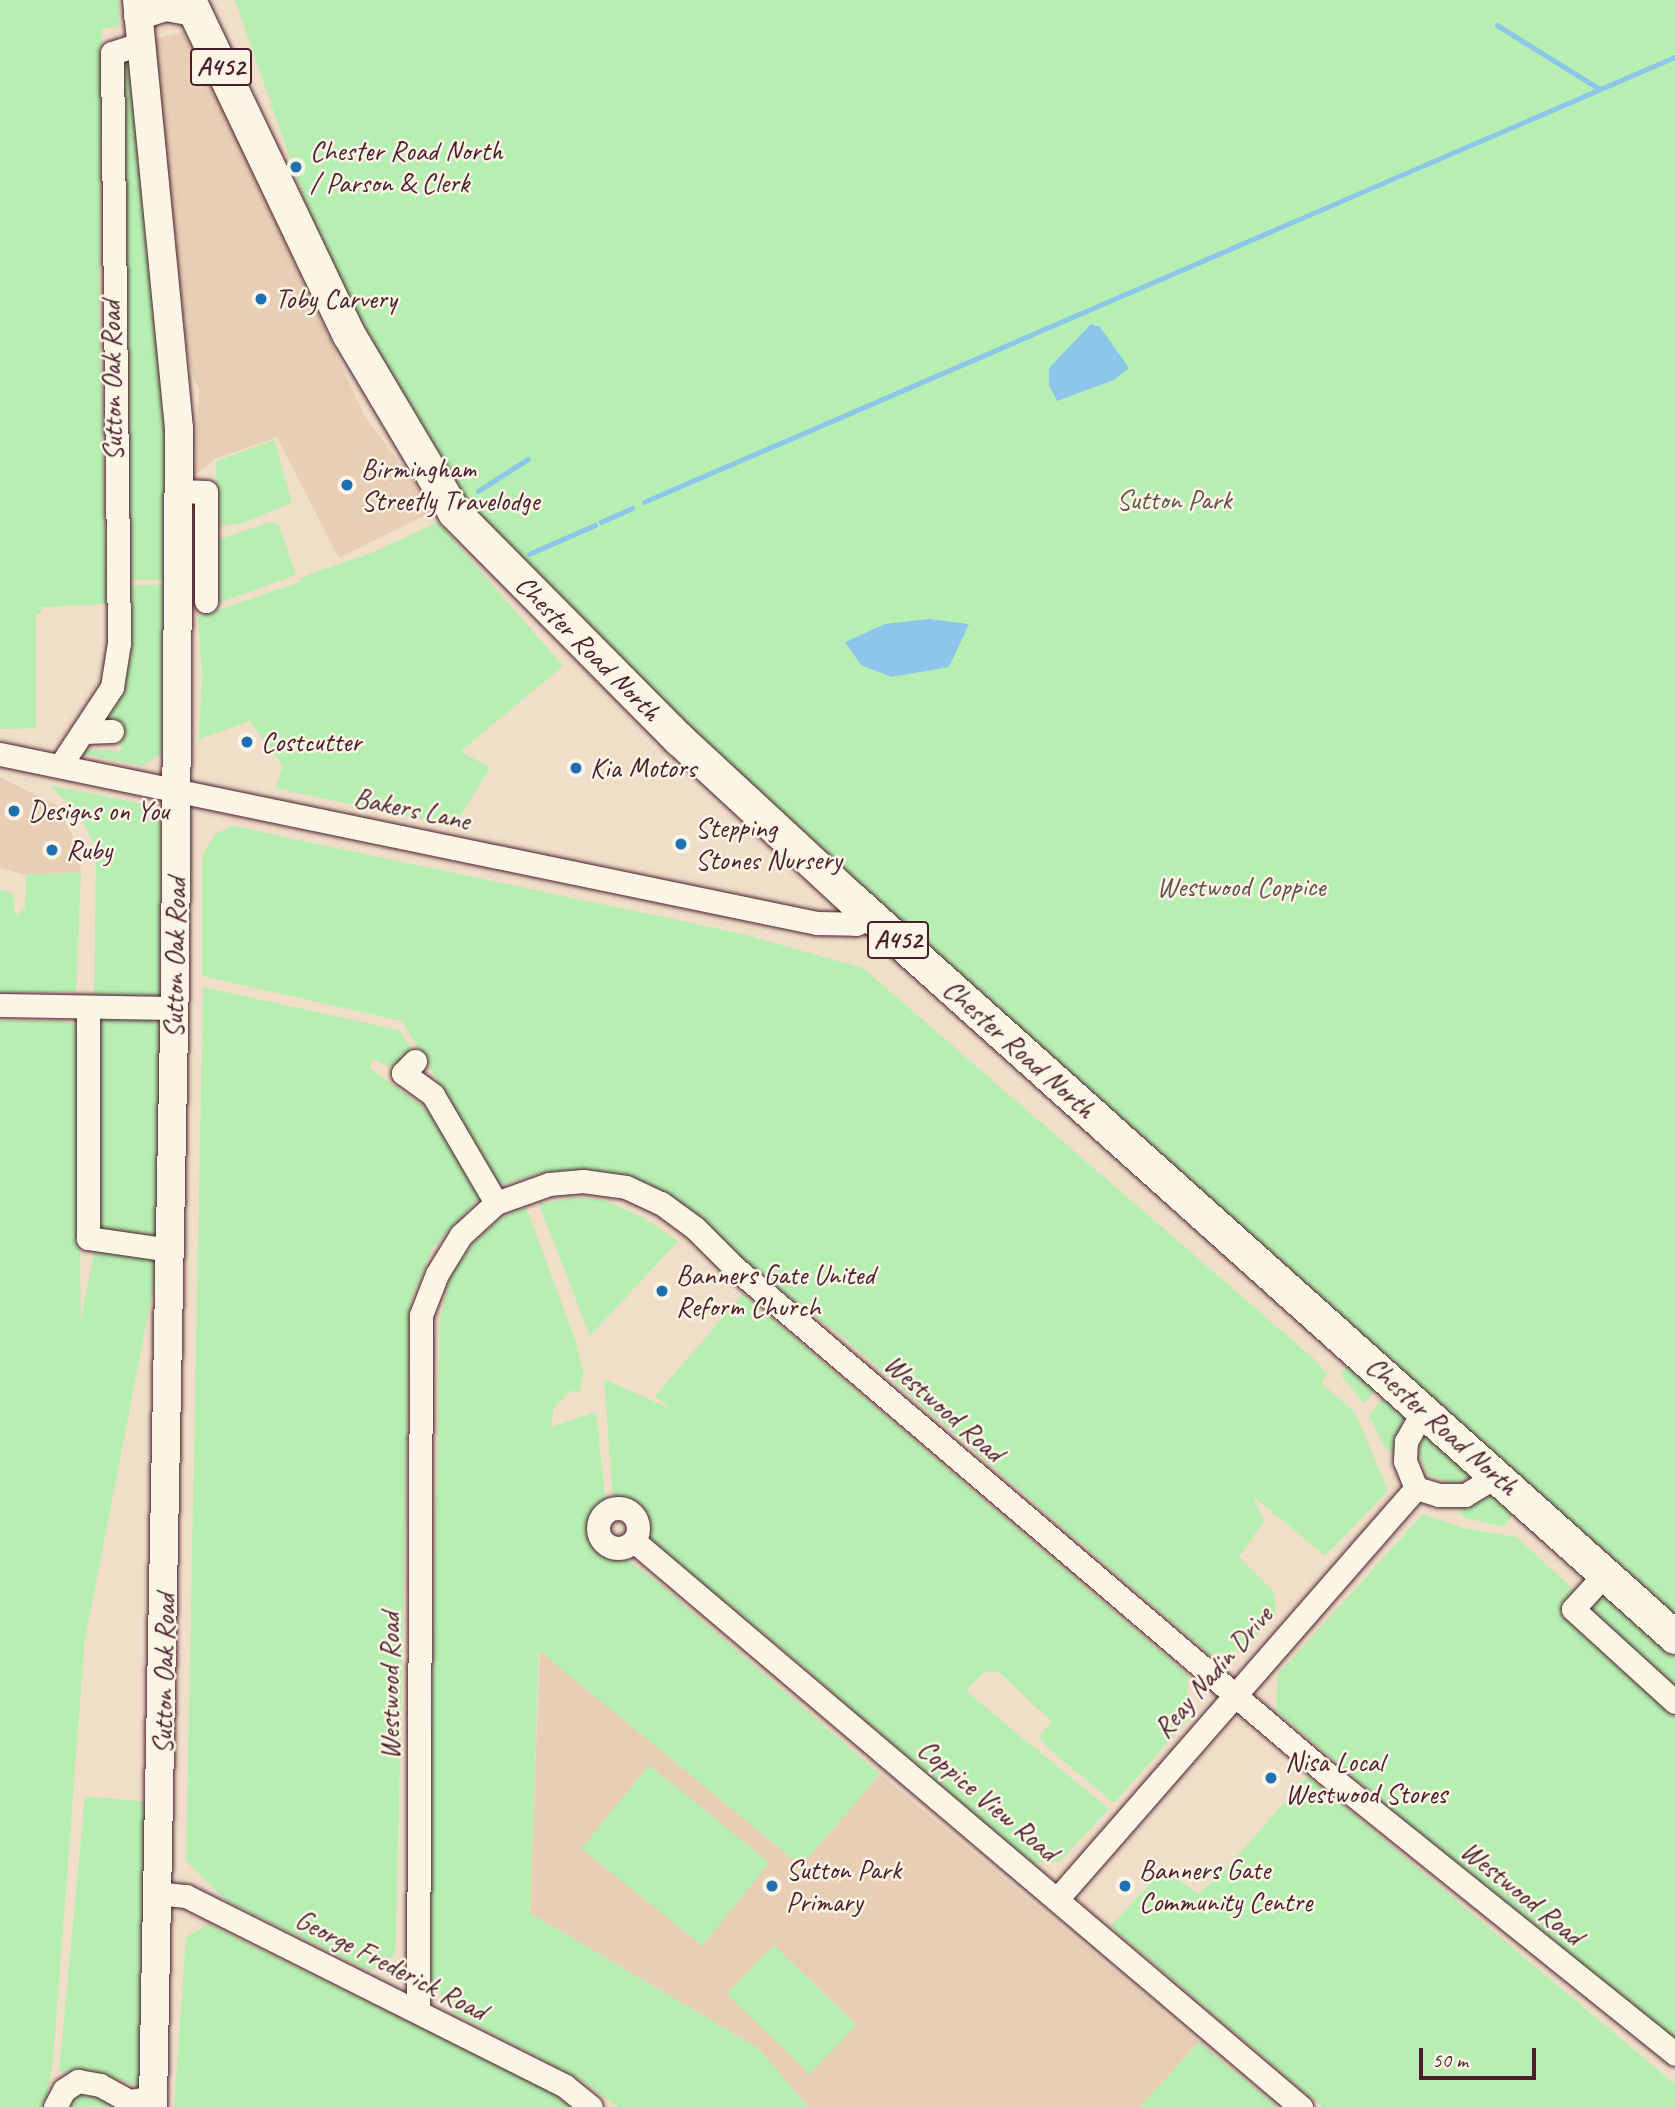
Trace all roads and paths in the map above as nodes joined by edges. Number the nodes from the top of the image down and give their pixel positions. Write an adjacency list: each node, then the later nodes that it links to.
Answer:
1 (199, 4): 2 (main road, Sutton Oak Road); 11 (highway, Chester Road North / A452)
2 (138, 8): 3 (main road, Sutton Oak Road)
3 (142, 43): 4 (main road, Sutton Oak Road); 7 (street, Sutton Oak Road)
4 (179, 491): 5 (main road, Sutton Oak Road); 5 (street)
5 (178, 582): 10 (main road, Sutton Oak Road)
6 (112, 731): 7 (street)
7 (83, 732): 9 (street, Sutton Oak Road)
8 (0, 754): 9 (street, Bakers Lane)
9 (60, 766): 10 (street, Bakers Lane)
10 (178, 791): 11 (street, Bakers Lane); 13 (main road, Sutton Oak Road)
11 (863, 909): 18 (highway, Chester Road North / A452)
12 (0, 1005): 14 (street)
13 (173, 1008): 14 (street); 17 (main road, Sutton Oak Road)
14 (88, 1010): 17 (street)
15 (402, 1067): 16 (street)
16 (496, 1203): 24 (street, Westwood Road); 28 (street, Westwood Road)
17 (170, 1250): 26 (main road, Sutton Oak Road)
18 (1424, 1409): 19 (highway, Chester Road North / A452); 20 (street)
19 (1493, 1471): 20 (street); 22 (highway, Chester Road North / A452)
20 (1416, 1488): 24 (street, Reay Nadin Drive)
21 (634, 1541): 27 (street, Coppice View Road)
22 (1604, 1575): 23 (highway, Chester Road North / A452); 25 (street)
23 (1675, 1637)
24 (1233, 1694): 27 (street, Reay Nadin Drive); 29 (street, Westwood Road)
25 (1675, 1702)
26 (156, 1893): 28 (street, George Frederick Road); 30 (main road, Sutton Oak Road)
27 (1058, 1898): 33 (street, Coppice View Road)
28 (418, 2011): 32 (street, George Frederick Road)
29 (1675, 2054)
30 (139, 2103): 31 (street)
31 (55, 2107)
32 (591, 2107)
33 (1301, 2107)

